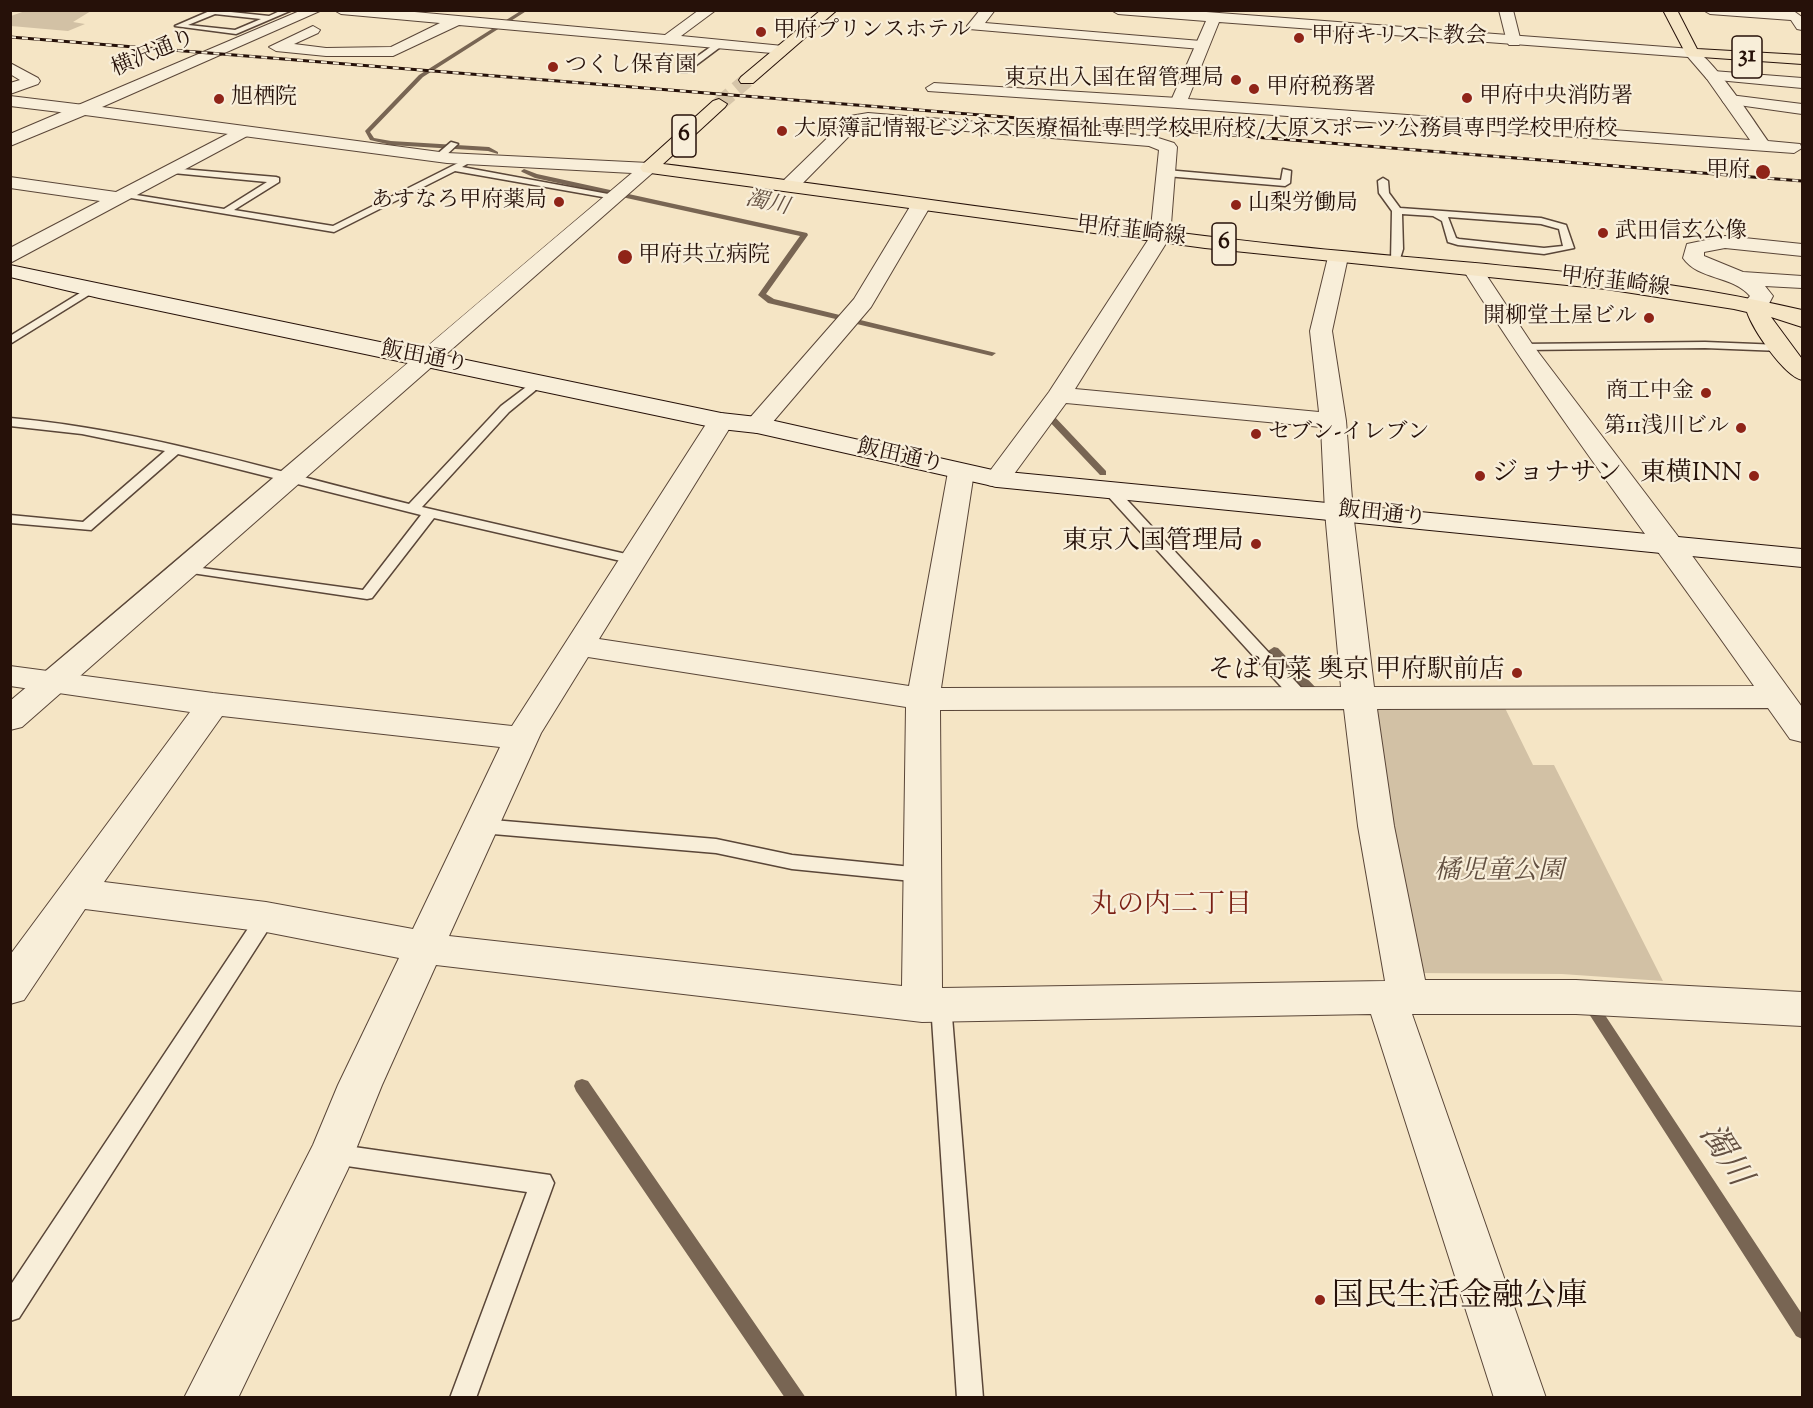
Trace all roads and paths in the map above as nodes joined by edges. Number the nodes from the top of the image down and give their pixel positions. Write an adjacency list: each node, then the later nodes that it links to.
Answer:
1 (288, 10): 13 (lane)
2 (315, 10): 38 (street, 横沢通り)
3 (476, 10): 14 (street)
4 (709, 10): 20 (street)
5 (830, 10): 24 (main road)
6 (988, 10): 23 (street)
7 (1118, 10): 11 (street)
8 (1506, 10): 21 (street)
9 (1670, 10): 25 (main road)
10 (1710, 10): 16 (street)
11 (1215, 14): 21 (street); 23 (street)
12 (577, 15): 17 (street)
13 (271, 18): 13 (lane)
14 (456, 21): 15 (street); 17 (street); 19 (street)
15 (331, 22): 19 (street)
16 (1803, 26)
17 (552, 29): 20 (street)
18 (394, 37): 19 (street)
19 (418, 38)
20 (667, 40): 22 (street)
21 (1514, 42): 25 (street)
22 (719, 45): 24 (street); 28 (lane)
23 (1201, 45): 36 (street)
24 (783, 50): 30 (main road)
25 (1692, 53): 26 (main road, 31); 29 (street)
26 (1803, 60)
27 (10, 67): 33 (street)
28 (684, 70)
29 (1713, 76): 31 (street); 34 (street)
30 (747, 80)
31 (1803, 83)
32 (934, 88): 36 (street)
33 (10, 89)
34 (1730, 100): 39 (street); 42 (street)
35 (10, 101): 38 (street)
36 (1178, 103): 42 (street)
37 (719, 104): 45 (main road, 6)
38 (84, 110): 40 (street); 41 (street, 横沢通り)
39 (1803, 110)
40 (243, 131): 44 (street); 46 (street)
41 (10, 141)
42 (1763, 146): 43 (street)
43 (1794, 148)
44 (463, 165): 45 (street); 52 (lane); 56 (lane)
45 (649, 168): 51 (main road, 甲府韮崎線 / 6); 52 (street)
46 (172, 170): 53 (street); 56 (lane)
47 (1286, 171): 48 (lane)
48 (1166, 173): 51 (street); 60 (street)
49 (1383, 181): 55 (lane)
50 (10, 182): 53 (street)
51 (790, 185): 54 (main road, 甲府韮崎線 / 6)
52 (614, 196): 76 (street)
53 (121, 197): 56 (lane); 62 (street)
54 (921, 205): 60 (main road, 甲府韮崎線 / 6); 83 (street)
55 (1397, 211): 57 (lane); 64 (lane)
56 (225, 212)
57 (1435, 213): 58 (lane); 59 (lane)
58 (1460, 215): 59 (lane); 59 (lane)
59 (1446, 220)
60 (1160, 237): 63 (main road, 甲府韮崎線 / 6); 79 (street)
61 (1803, 250): 67 (street)
62 (10, 256)
63 (1338, 257): 64 (main road, 甲府韮崎線 / 6); 81 (street)
64 (1395, 260): 65 (main road, 甲府韮崎線 / 6)
65 (1472, 268): 71 (main road, 甲府韮崎線 / 6); 74 (street)
66 (10, 271): 69 (street, 飯田通り)
67 (1744, 278): 68 (street); 71 (street)
68 (1803, 282)
69 (92, 290): 73 (lane); 76 (street, 飯田通り)
70 (1803, 293): 72 (street)
71 (1757, 306): 72 (main road, 甲府韮崎線 / 6); 75 (main road)
72 (1801, 318)
73 (10, 341)
74 (1523, 347): 75 (lane); 93 (street)
75 (1781, 348): 77 (main road)
76 (425, 358): 78 (street, 飯田通り); 86 (street)
77 (1803, 373)
78 (538, 382): 80 (street, 飯田通り); 89 (lane)
79 (1059, 395): 81 (street); 87 (street)
80 (721, 421): 83 (street, 飯田通り); 95 (street)
81 (1333, 421): 90 (street)
82 (10, 422): 84 (lane)
83 (757, 425): 85 (street, 飯田通り)
84 (176, 449): 86 (lane); 92 (lane)
85 (961, 472): 87 (street, 飯田通り); 101 (street)
86 (291, 479): 89 (lane); 96 (street)
87 (997, 479): 88 (street, 飯田通り)
88 (1111, 491): 90 (street, 飯田通り); 103 (lane)
89 (412, 509): 91 (lane)
90 (1339, 512): 93 (street, 飯田通り); 102 (street)
91 (430, 513): 95 (lane); 96 (lane)
92 (11, 519)
93 (1670, 544): 94 (street, 飯田通り); 100 (street)
94 (1803, 558)
95 (634, 560): 97 (street)
96 (185, 568): 99 (street)
97 (579, 645): 101 (street); 107 (street)
98 (10, 676): 99 (street)
99 (54, 682): 104 (street); 105 (street)
100 (1777, 697): 102 (street); 106 (street)
101 (923, 699): 103 (street); 109 (street)
102 (1359, 699): 103 (street); 114 (street)
103 (1303, 700)
104 (213, 704): 107 (street); 110 (street)
105 (10, 719)
106 (1803, 731)
107 (521, 738): 108 (street)
108 (481, 826): 109 (lane); 112 (street)
109 (922, 875): 115 (street)
110 (75, 893): 111 (street); 113 (street)
111 (266, 916): 112 (street); 118 (lane)
112 (425, 947): 115 (street); 117 (street)
113 (10, 988)
114 (1397, 997): 115 (street); 116 (street); 122 (street)
115 (931, 1004): 121 (lane)
116 (1803, 1009)
117 (332, 1154): 119 (street); 120 (lane)
118 (10, 1308)
119 (210, 1398)
120 (464, 1398)
121 (970, 1398)
122 (1520, 1398)

